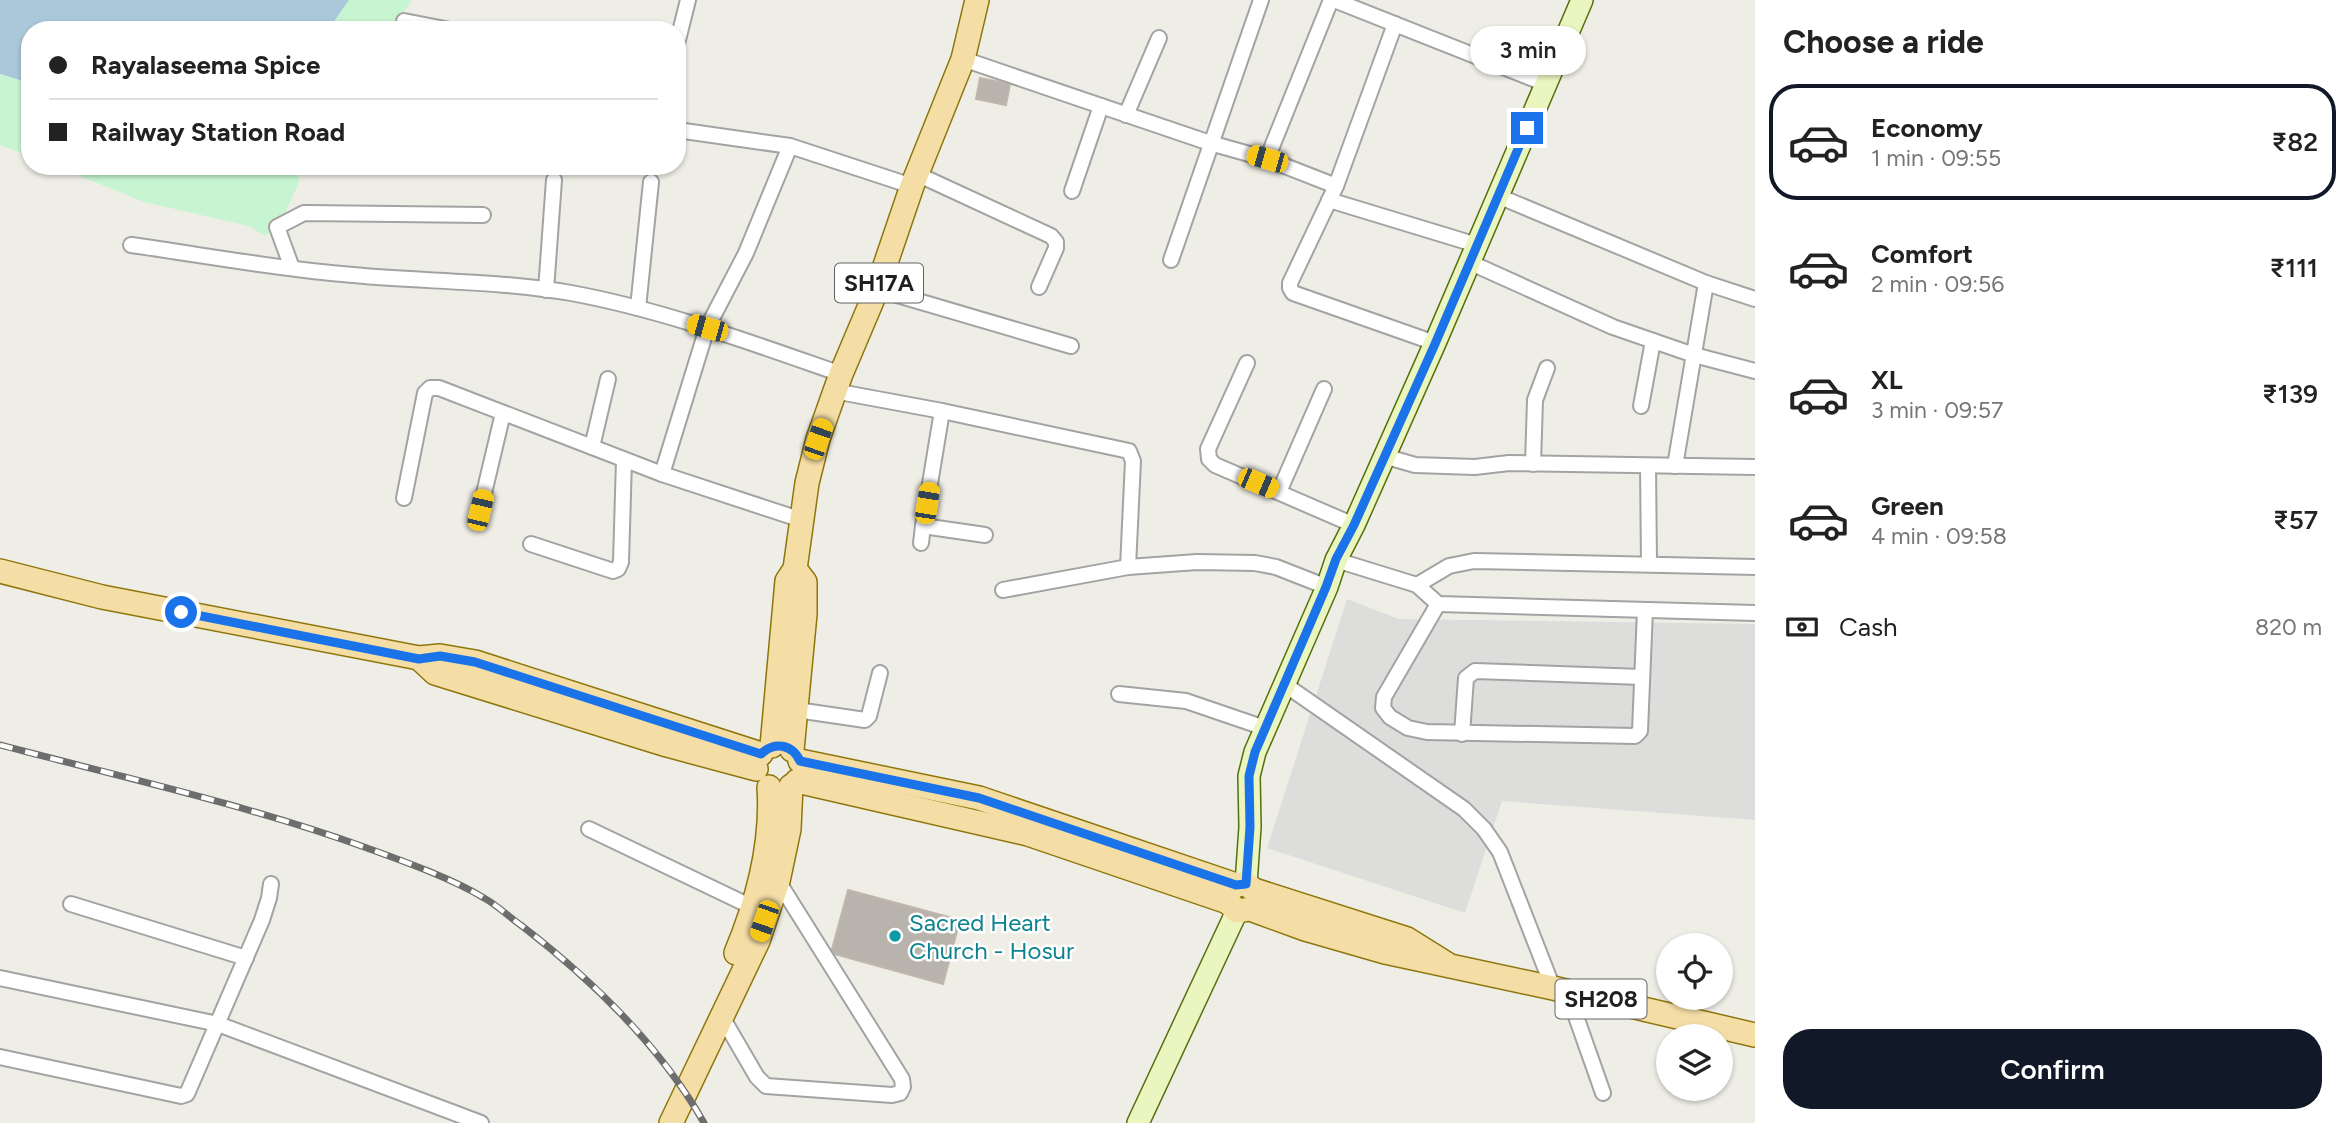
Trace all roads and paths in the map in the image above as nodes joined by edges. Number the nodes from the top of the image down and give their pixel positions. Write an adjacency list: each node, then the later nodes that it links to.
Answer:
1 (688, 0): 6 (street)
2 (977, 0): 9 (main road, SH17A)
3 (1261, 0): 14 (street)
4 (1333, 0): 7 (street); 16 (street)
5 (1577, 1): 10 (main road)
6 (683, 21)
7 (1395, 24): 10 (street); 20 (street)
8 (1159, 38): 12 (street)
9 (963, 59): 11 (street); 18 (main road, SH17A)
10 (1546, 83): 22 (main road)
11 (1101, 106): 12 (street); 21 (street)
12 (1126, 115): 14 (street)
13 (686, 131): 15 (street)
14 (1210, 143): 16 (street); 27 (street)
15 (790, 146): 18 (street); 35 (street)
16 (1267, 159): 20 (street)
17 (554, 180): 32 (street)
18 (914, 180): 30 (street); 31 (main road, SH17A)
19 (651, 182): 34 (street)
20 (1336, 186): 23 (street)
21 (1072, 191)
22 (1498, 195): 26 (main road); 29 (street)
23 (1329, 200): 26 (street); 37 (street)
24 (483, 215): 28 (street)
25 (131, 245): 28 (street)
26 (1473, 254): 36 (street); 37 (main road)
27 (1171, 260)
28 (292, 268): 32 (street)
29 (1706, 283): 33 (street); 39 (street)
30 (1039, 287)
31 (877, 289): 38 (street); 44 (main road, SH17A)
32 (546, 290): 34 (street)
33 (1755, 299)
34 (638, 308): 35 (street)
35 (707, 328): 44 (street); 56 (street)
36 (1653, 341): 39 (street); 46 (street)
37 (1435, 344): 50 (main road)
38 (1071, 346)
39 (1694, 355): 42 (street); 54 (street)
40 (1247, 363): 57 (street)
41 (1547, 368): 52 (street)
42 (1755, 371)
43 (608, 380): 49 (street)
44 (837, 383): 47 (street); 60 (main road, SH17A)
45 (1324, 389): 57 (street)
46 (1641, 406)
47 (942, 411): 62 (street); 68 (street)
48 (503, 413): 49 (street); 58 (street); 59 (street)
49 (592, 447): 51 (street)
50 (1384, 456): 52 (street); 61 (main road)
51 (624, 460): 56 (street); 65 (street)
52 (1533, 464): 53 (street)
53 (1648, 466): 54 (street); 67 (street)
54 (1675, 466): 55 (street)
55 (1755, 467)
56 (663, 474): 60 (street)
57 (1279, 492): 61 (street)
58 (404, 499)
59 (480, 510)
60 (802, 520): 70 (main road, SH17A)
61 (1354, 525): 66 (main road)
62 (923, 526): 63 (street); 64 (street)
63 (985, 534)
64 (921, 543)
65 (531, 544)
66 (1336, 559): 72 (street); 73 (main road)
67 (1648, 564): 69 (street); 72 (street)
68 (1128, 567): 73 (street); 74 (street)
69 (1755, 567)
70 (795, 569): 82 (main road, SH17A); 85 (main road, SH17A)
71 (0, 571): 85 (main road, SH208)
72 (1418, 585): 75 (street)
73 (1326, 587): 80 (main road)
74 (1003, 590)
75 (1438, 604): 76 (street); 84 (street)
76 (1645, 610): 77 (street); 79 (street)
77 (1755, 613)
78 (880, 673): 82 (street)
79 (1642, 677): 84 (street); 84 (street)
80 (1284, 684): 83 (main road); 94 (street)
81 (1119, 694): 83 (street)
82 (797, 710): 85 (main road, SH17A)
83 (1265, 728): 89 (main road)
84 (1462, 734)
85 (780, 767): 87 (main road, SH17A); 89 (main road, SH208); 91 (main road, SH17A)
86 (589, 829): 91 (street)
87 (778, 881): 95 (main road, SH17A); 95 (street)
88 (271, 884): 92 (street)
89 (1242, 897): 94 (main road, SH208); 103 (main road)
90 (71, 904): 92 (street)
91 (752, 907): 101 (main road, SH17A)
92 (246, 958): 96 (street)
93 (0, 978): 96 (street)
94 (1560, 990): 97 (main road, SH208); 99 (street)
95 (722, 1017): 102 (main road, SH17A)
96 (218, 1024): 98 (street); 100 (street)
97 (1755, 1035)
98 (0, 1057)
99 (1603, 1093)
100 (481, 1123)
101 (655, 1123)
102 (671, 1123)
103 (1138, 1123)

